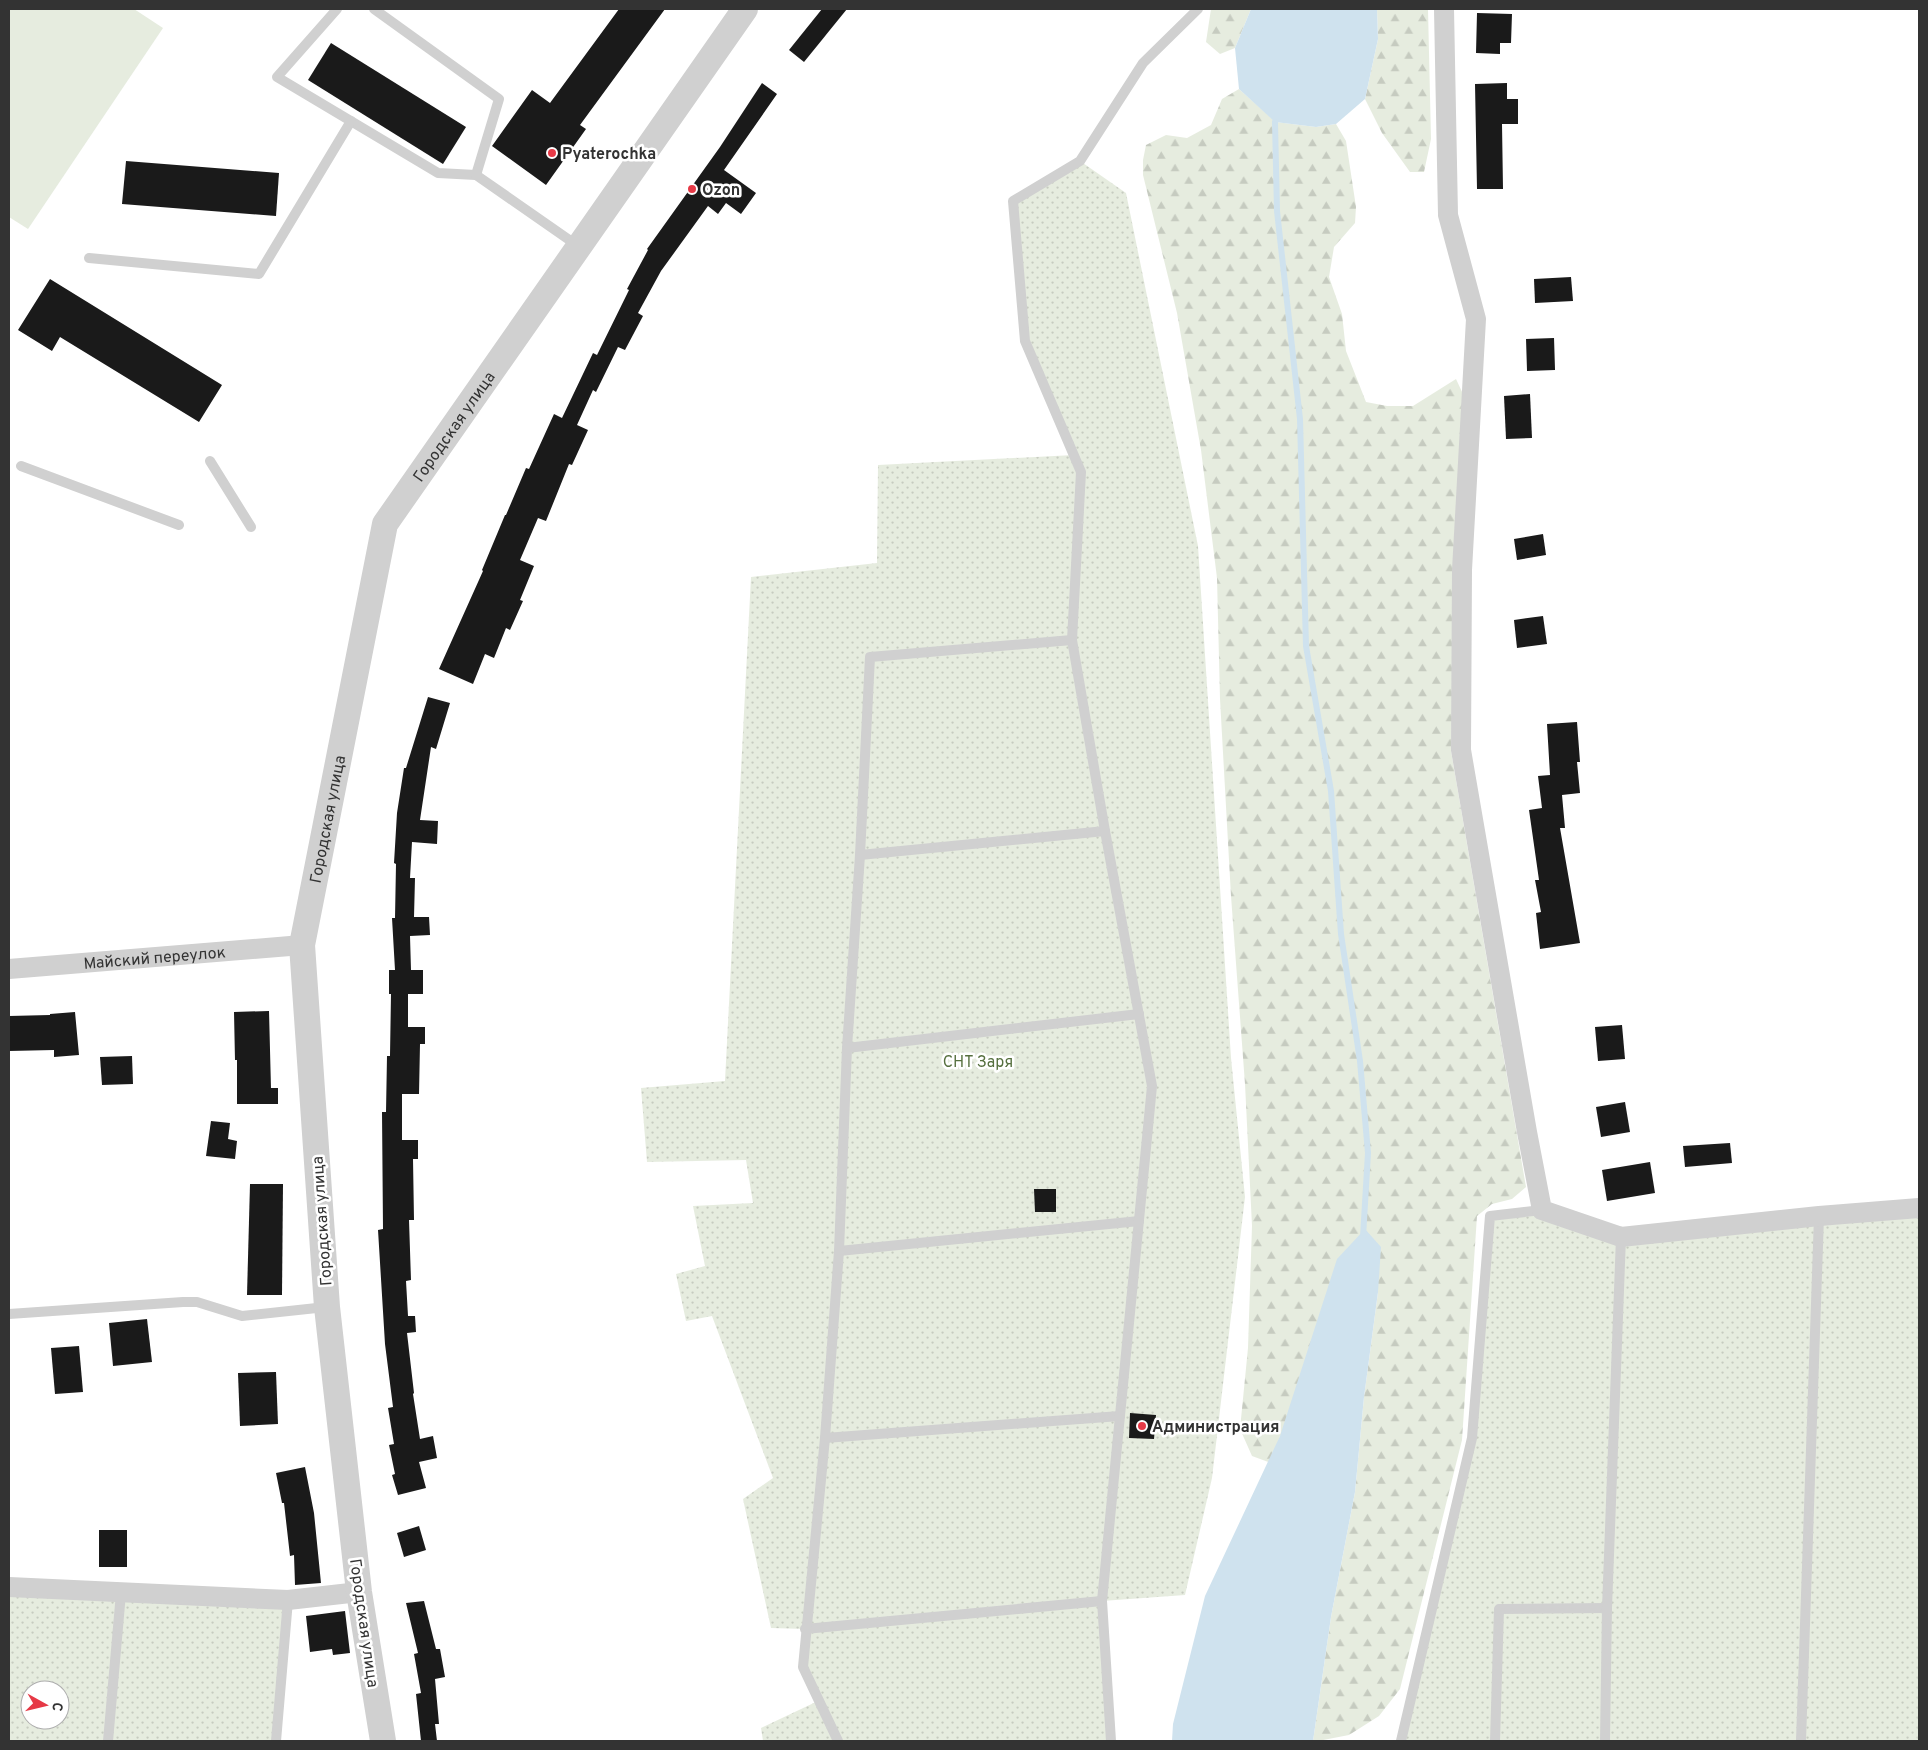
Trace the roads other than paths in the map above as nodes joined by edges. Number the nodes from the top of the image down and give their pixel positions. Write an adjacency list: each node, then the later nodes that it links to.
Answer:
1 (338, 9): 6 (lane)
2 (374, 9): 7 (lane)
3 (745, 9): 8 (street, Городская улица)
4 (1198, 9): 14 (lane)
5 (1444, 9): 22 (street)
6 (352, 121): 7 (lane); 9 (lane)
7 (476, 175): 8 (lane)
8 (579, 246): 17 (street, Городская улица)
9 (90, 258)
10 (210, 461): 13 (lane)
11 (21, 466): 12 (lane)
12 (179, 525)
13 (251, 528)
14 (1072, 640): 15 (lane); 16 (lane)
15 (1105, 831): 16 (lane); 19 (lane)
16 (860, 855): 20 (lane)
17 (302, 945): 18 (street, Майский переулок); 27 (street, Городская улица)
18 (9, 970)
19 (1139, 1014): 20 (lane); 24 (lane)
20 (848, 1048): 26 (lane)
21 (1919, 1208): 23 (street)
22 (1542, 1210): 25 (street); 43 (lane)
23 (1819, 1216): 25 (street); 46 (lane)
24 (1139, 1221): 26 (lane); 29 (lane)
25 (1622, 1237): 36 (lane)
26 (839, 1251): 30 (lane)
27 (326, 1307): 28 (lane); 32 (street, Городская улица)
28 (9, 1314)
29 (1120, 1416): 30 (lane); 35 (lane)
30 (825, 1438): 37 (lane)
31 (9, 1587): 33 (street)
32 (359, 1592): 34 (street); 40 (street, Городская улица)
33 (120, 1593): 34 (street); 38 (lane)
34 (288, 1600): 39 (lane)
35 (1102, 1601): 37 (lane); 42 (lane)
36 (1607, 1608): 44 (lane); 45 (lane)
37 (805, 1629): 41 (lane)
38 (108, 1741)
39 (276, 1741)
40 (383, 1741)
41 (838, 1741)
42 (1111, 1741)
43 (1401, 1741)
44 (1495, 1741)
45 (1605, 1741)
46 (1801, 1741)

